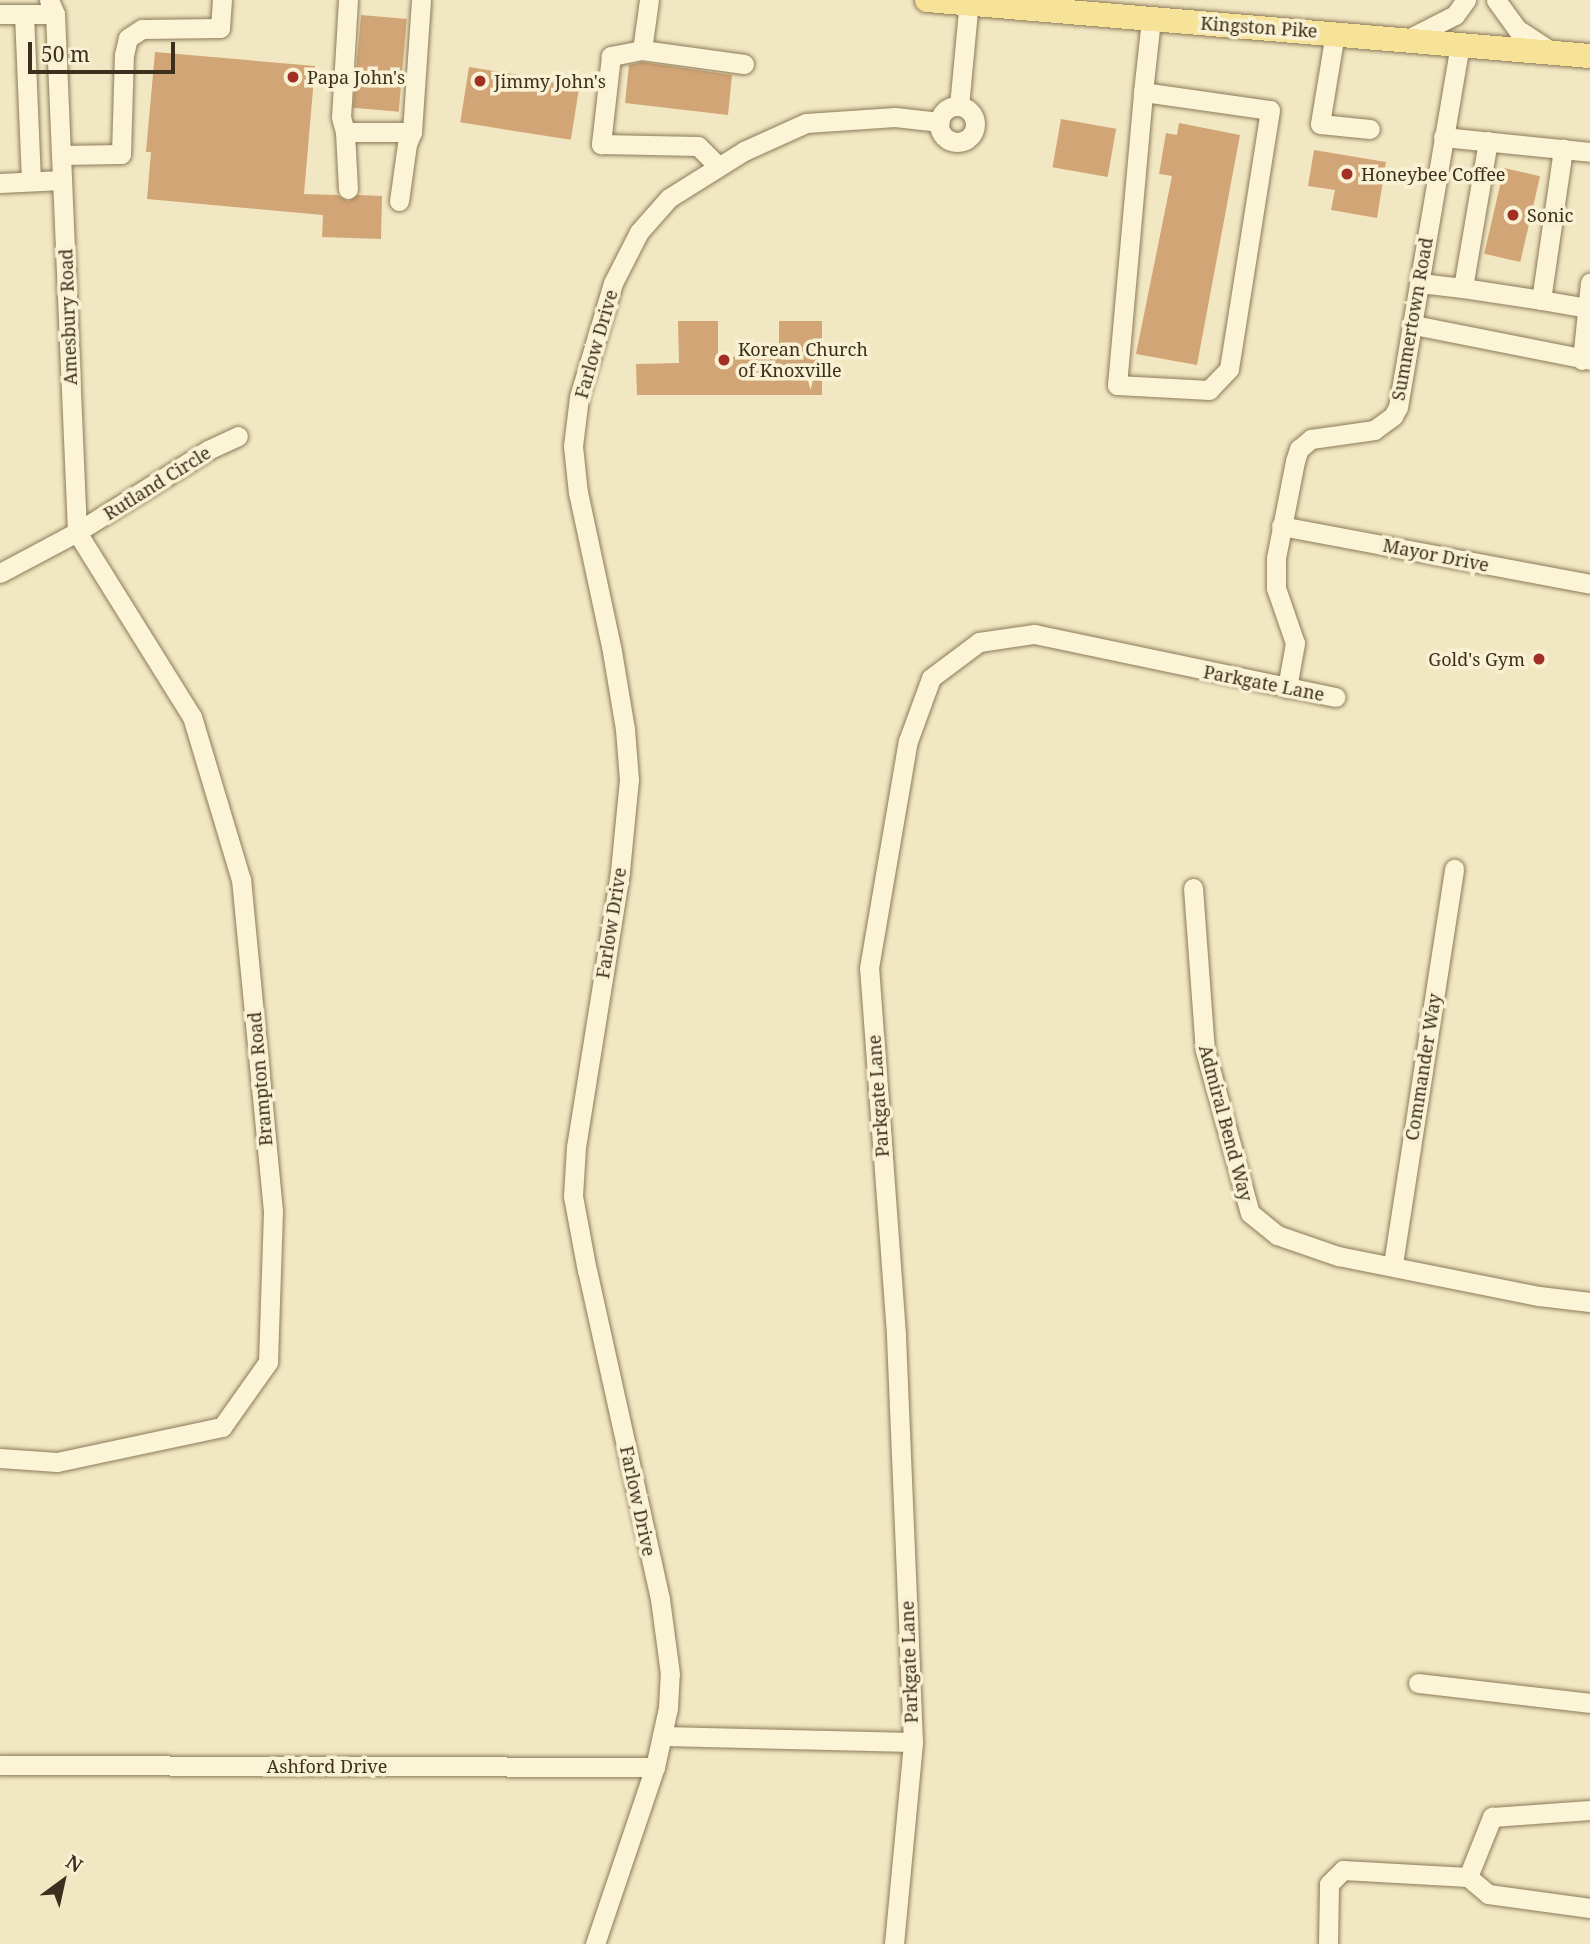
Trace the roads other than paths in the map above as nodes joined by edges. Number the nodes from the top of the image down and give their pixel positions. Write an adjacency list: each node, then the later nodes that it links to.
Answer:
1 (222, 0): 32 (street)
2 (348, 0): 26 (street)
3 (421, 0): 27 (street)
4 (649, 0): 16 (street)
5 (927, 0): 8 (main road, Kingston Pike)
6 (1466, 0): 14 (street)
7 (1496, 0): 17 (street)
8 (970, 2): 12 (main road, Kingston Pike); 23 (street)
9 (56, 5): 11 (street); 21 (street, Amesbury Road)
10 (0, 14): 11 (street)
11 (24, 14): 20 (street)
12 (1151, 19): 13 (main road, Kingston Pike); 22 (street)
13 (1335, 33): 14 (main road, Kingston Pike); 25 (street)
14 (1408, 39): 15 (main road, Kingston Pike)
15 (1460, 44): 17 (main road, Kingston Pike); 28 (street, Summertown Road)
16 (642, 50): 19 (street); 33 (street)
17 (1552, 52): 18 (main road, Kingston Pike)
18 (1590, 56)
19 (744, 64)
20 (27, 80): 21 (street); 35 (street)
21 (58, 80): 32 (street, Amesbury Road)
22 (1143, 92): 22 (street)
23 (959, 106): 24 (street); 24 (street)
24 (940, 122): 33 (street, Farlow Drive)
25 (1370, 129)
26 (345, 132): 27 (street); 37 (street)
27 (412, 132): 38 (street)
28 (1443, 137): 29 (street); 39 (street, Summertown Road)
29 (1488, 142): 30 (street); 41 (street)
30 (1563, 149): 31 (street); 42 (street)
31 (1590, 152)
32 (61, 155): 34 (street, Amesbury Road)
33 (718, 166): 60 (street, Farlow Drive)
34 (62, 180): 35 (street); 48 (street, Amesbury Road)
35 (31, 181): 36 (street)
36 (0, 183)
37 (348, 189)
38 (399, 201)
39 (1420, 283): 41 (street); 44 (street, Summertown Road)
40 (1590, 284): 43 (street)
41 (1463, 288): 42 (street)
42 (1541, 300): 43 (street)
43 (1588, 308): 45 (street)
44 (1414, 325): 45 (street); 47 (street, Summertown Road)
45 (1586, 360)
46 (238, 436): 48 (street, Rutland Circle)
47 (1282, 526): 50 (street, Mayor Drive); 51 (street, Summertown Road)
48 (77, 532): 49 (street); 57 (street, Brampton Road)
49 (0, 573)
50 (1590, 584)
51 (1287, 688): 52 (street, Parkgate Lane); 61 (street, Parkgate Lane)
52 (1335, 697)
53 (1454, 869): 55 (street, Commander Way)
54 (1193, 888): 55 (street, Admiral Bend Way)
55 (1393, 1264): 56 (street, Admiral Bend Way)
56 (1590, 1302)
57 (0, 1458)
58 (1419, 1683): 59 (street)
59 (1590, 1703)
60 (663, 1736): 61 (street); 63 (street, Farlow Drive)
61 (913, 1742): 68 (street, Parkgate Lane)
62 (0, 1765): 63 (street, Ashford Drive)
63 (655, 1767): 67 (street, Farlow Drive)
64 (1590, 1810): 65 (street)
65 (1468, 1877): 66 (street); 69 (street)
66 (1590, 1909)
67 (595, 1944)
68 (894, 1944)
69 (1328, 1944)

